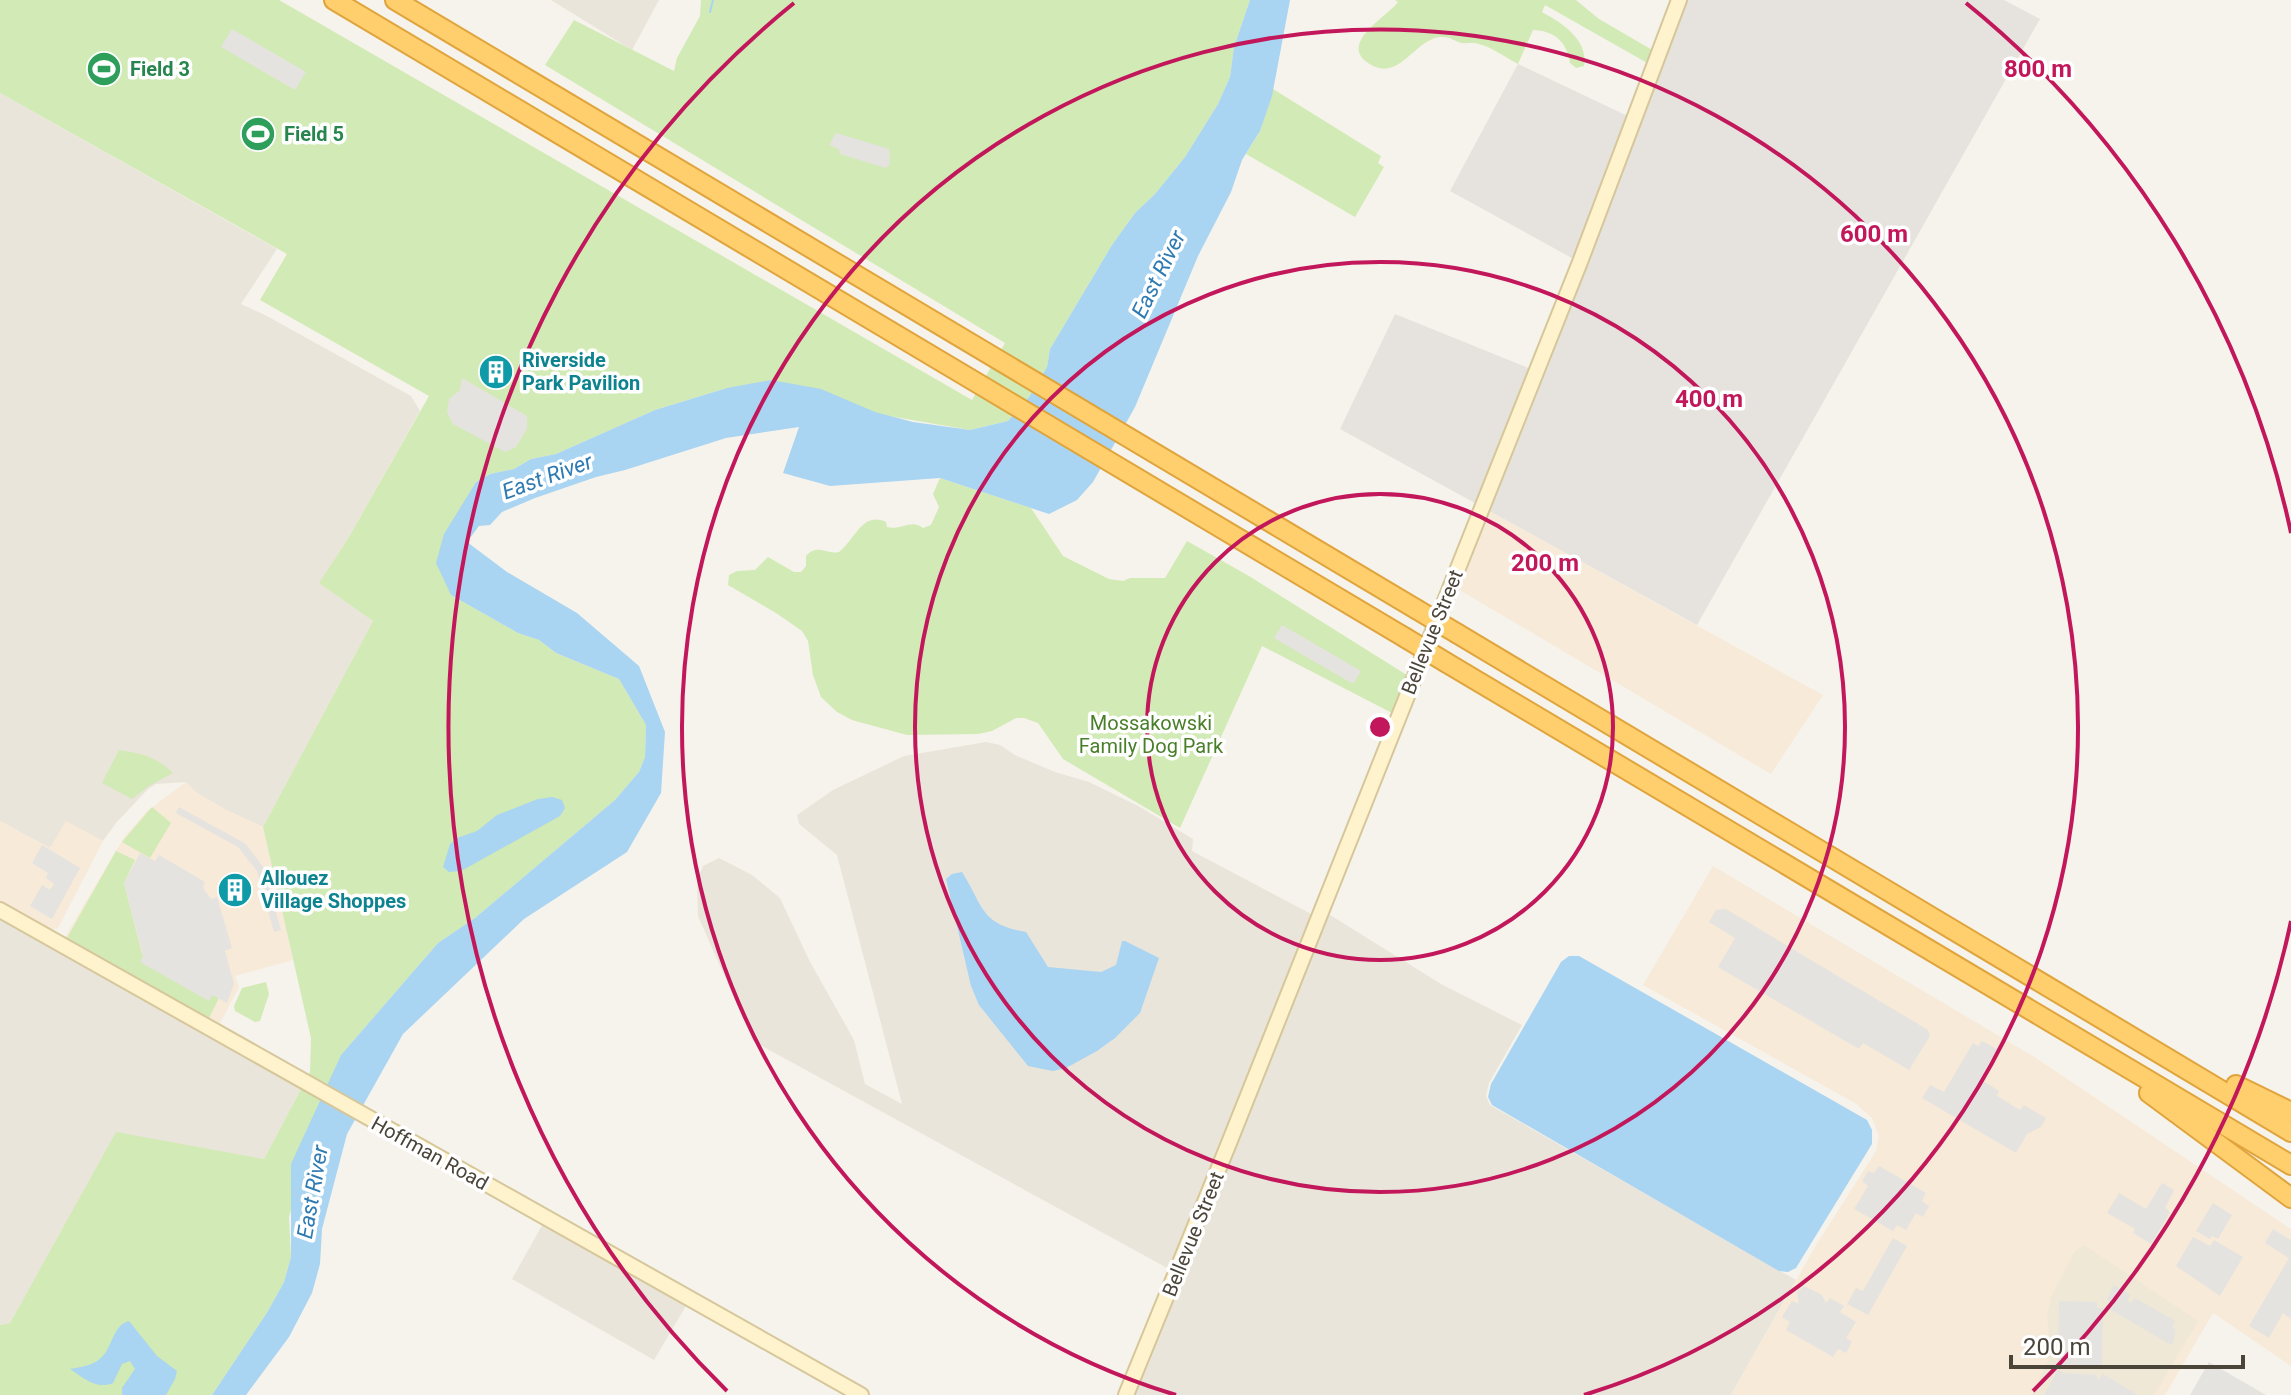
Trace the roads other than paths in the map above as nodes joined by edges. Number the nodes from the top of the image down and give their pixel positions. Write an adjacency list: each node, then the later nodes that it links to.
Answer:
1 (334, 0): 6 (highway, bridge)
2 (395, 0): 5 (highway, bridge)
3 (1679, 0): 12 (street, Bellevue Street)
4 (0, 910): 11 (street, Hoffman Road)
5 (2045, 984): 7 (highway); 8 (highway)
6 (2088, 1044): 9 (highway); 10 (highway)
7 (2291, 1112)
8 (2291, 1132)
9 (2291, 1165)
10 (2291, 1198)
11 (861, 1395)
12 (1126, 1395)

